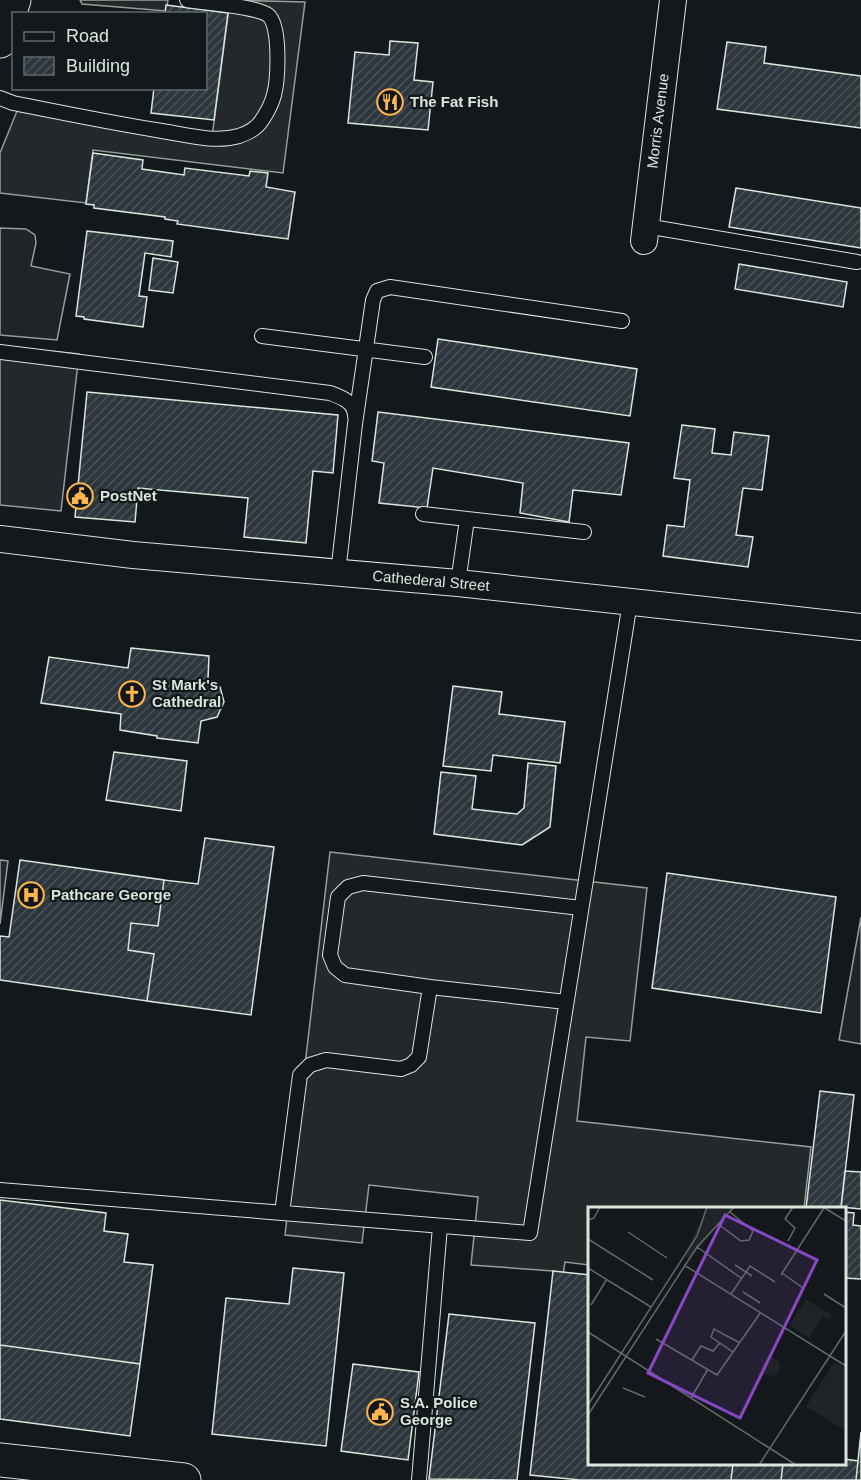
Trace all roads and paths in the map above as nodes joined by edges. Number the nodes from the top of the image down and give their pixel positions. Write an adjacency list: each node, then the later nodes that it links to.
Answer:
1 (14, 0): 4 (street)
2 (187, 0): 5 (lane)
3 (673, 0): 6 (street, Morris Avenue)
4 (0, 41)
5 (0, 98)
6 (645, 234): 7 (lane)
7 (857, 262)
8 (622, 321): 10 (lane)
9 (262, 336): 10 (lane)
10 (365, 349): 12 (lane); 13 (lane)
11 (0, 352): 13 (lane)
12 (425, 357)
13 (355, 424): 18 (lane)
14 (423, 514): 15 (lane)
15 (467, 519): 16 (lane); 19 (lane)
16 (584, 532)
17 (0, 539): 18 (street, Cathederal Street)
18 (338, 573): 19 (street, Cathederal Street)
19 (458, 583): 20 (street, Cathederal Street)
20 (630, 602): 21 (street, Cathederal Street); 22 (lane)
21 (861, 627)
22 (581, 908): 23 (lane); 24 (lane)
23 (430, 987): 24 (lane); 26 (lane)
24 (566, 1002): 27 (lane)
25 (0, 1191): 26 (lane)
26 (282, 1214): 27 (lane)
27 (440, 1226): 30 (lane)
28 (0, 1460): 29 (street)
29 (184, 1480)
30 (419, 1480)

